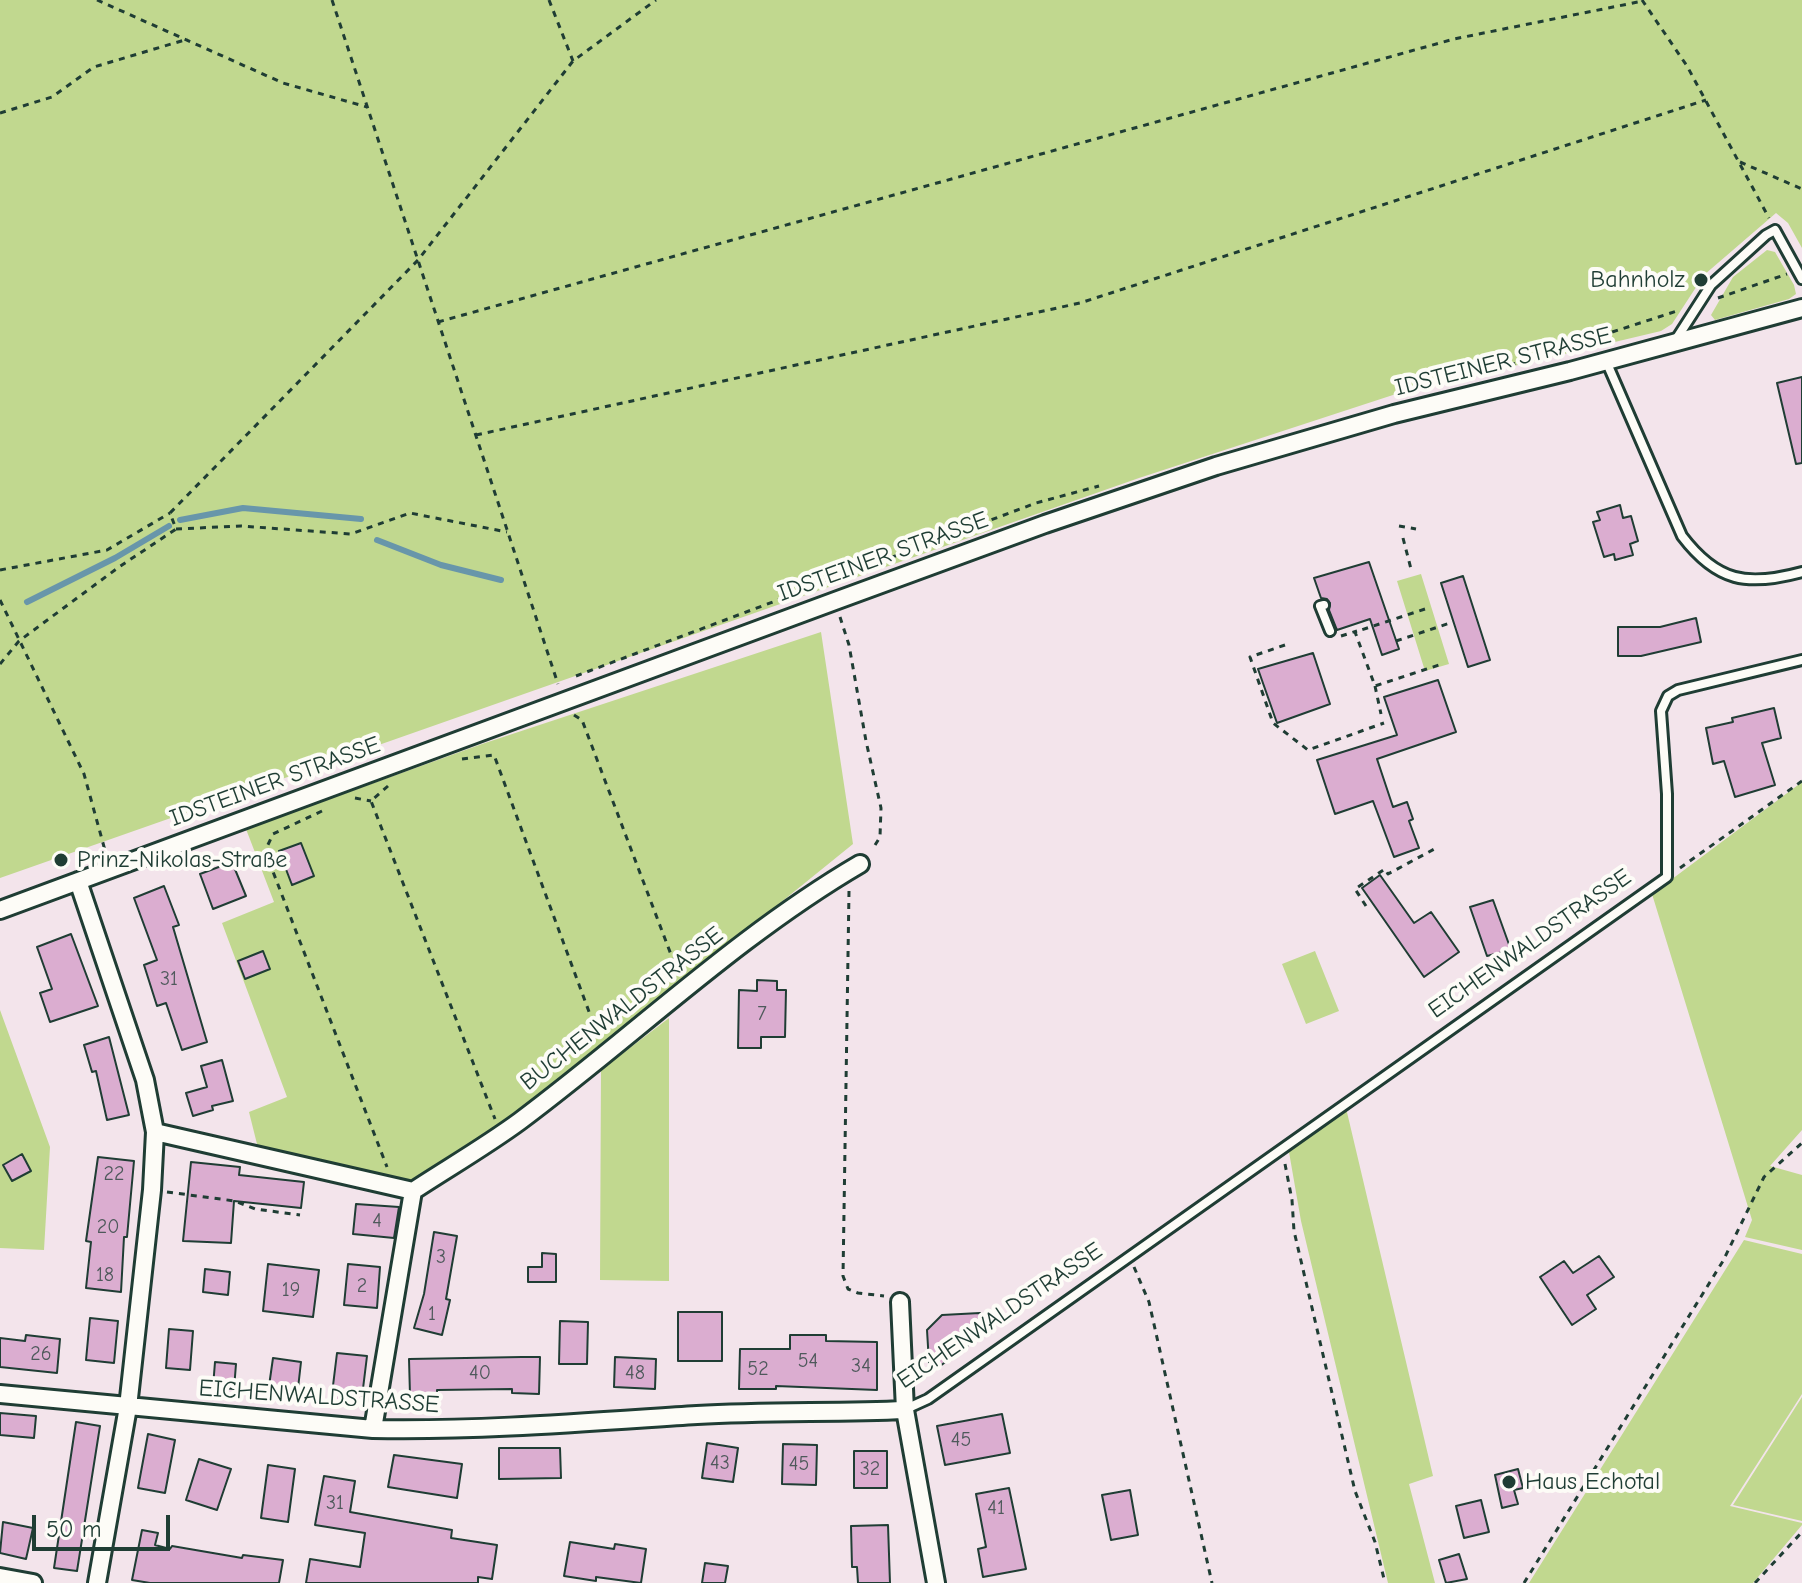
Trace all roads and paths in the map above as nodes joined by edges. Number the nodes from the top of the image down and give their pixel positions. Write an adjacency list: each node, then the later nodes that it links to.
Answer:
1 (97, 0): 6 (path)
2 (332, 0): 9 (path)
3 (549, 0): 7 (path)
4 (656, 0): 7 (path)
5 (1643, 1): 8 (path); 18 (path)
6 (188, 39): 9 (path); 10 (path)
7 (573, 61): 14 (path)
8 (1706, 100): 11 (path); 21 (path)
9 (367, 107): 14 (path)
10 (0, 113)
11 (1740, 162): 12 (path); 13 (path)
12 (1802, 189)
13 (1775, 230): 15 (lane); 16 (lane)
14 (418, 260): 18 (path); 22 (path)
15 (1800, 275): 16 (path)
16 (1696, 305): 19 (lane)
17 (1802, 308): 19 (street, IDSTEINER STRASSE)
18 (438, 322): 21 (path)
19 (1673, 343): 20 (street, IDSTEINER STRASSE)
20 (1606, 361): 30 (lane); 32 (street, IDSTEINER STRASSE)
21 (476, 435): 26 (path)
22 (170, 513): 24 (path); 29 (path)
23 (1399, 526): 25 (path)
24 (176, 529): 26 (path); 38 (path)
25 (1416, 529)
26 (508, 532): 45 (path)
27 (1403, 538): 28 (path)
28 (1411, 569)
29 (0, 570)
30 (1802, 572)
31 (0, 600): 38 (path)
32 (835, 601): 45 (street, IDSTEINER STRASSE); 56 (path)
33 (1324, 605): 37 (lane)
34 (1425, 609): 36 (path)
35 (1453, 622): 39 (path)
36 (1357, 631): 37 (path); 44 (path)
37 (1332, 634)
38 (19, 641): 42 (path); 57 (path)
39 (1396, 641)
40 (1285, 645): 48 (path)
41 (1802, 660): 58 (lane)
42 (0, 664)
43 (1442, 664): 44 (path)
44 (1375, 686): 46 (path)
45 (563, 700): 57 (street, IDSTEINER STRASSE)
46 (1381, 714)
47 (582, 720): 62 (path)
48 (1384, 723)
49 (454, 759): 63 (path)
50 (396, 779): 53 (path)
51 (1802, 781): 58 (path)
52 (351, 798): 53 (path)
53 (371, 801): 65 (path)
54 (325, 810): 68 (path)
55 (1438, 847): 60 (path)
56 (860, 864): 62 (street, BUCHENWALDSTRASSE); 73 (path)
57 (110, 869): 59 (street, IDSTEINER STRASSE)
58 (1667, 877): 67 (lane, EICHENWALDSTRASSE)
59 (78, 881): 61 (street, IDSTEINER STRASSE); 64 (street)
60 (1366, 906)
61 (0, 910)
62 (685, 988): 63 (street, BUCHENWALDSTRASSE)
63 (604, 1053): 65 (street, BUCHENWALDSTRASSE)
64 (155, 1132): 68 (street); 69 (street)
65 (501, 1134): 70 (street, BUCHENWALDSTRASSE)
66 (1802, 1143): 85 (path)
67 (1282, 1149): 72 (lane, EICHENWALDSTRASSE); 84 (path)
68 (395, 1187): 70 (street)
69 (152, 1190): 71 (path); 75 (street)
70 (413, 1191): 77 (street)
71 (300, 1215)
72 (1129, 1256): 76 (lane, EICHENWALDSTRASSE); 83 (path)
73 (900, 1302): 76 (street)
74 (0, 1394): 75 (street, EICHENWALDSTRASSE)
75 (128, 1407): 77 (street, EICHENWALDSTRASSE); 81 (street)
76 (905, 1410): 77 (street, EICHENWALDSTRASSE); 82 (street)
77 (373, 1429)
78 (1802, 1532): 86 (path)
79 (0, 1577): 80 (street)
80 (33, 1583)
81 (97, 1583)
82 (936, 1583)
83 (1212, 1583)
84 (1385, 1583)
85 (1524, 1583)
86 (1755, 1583)

